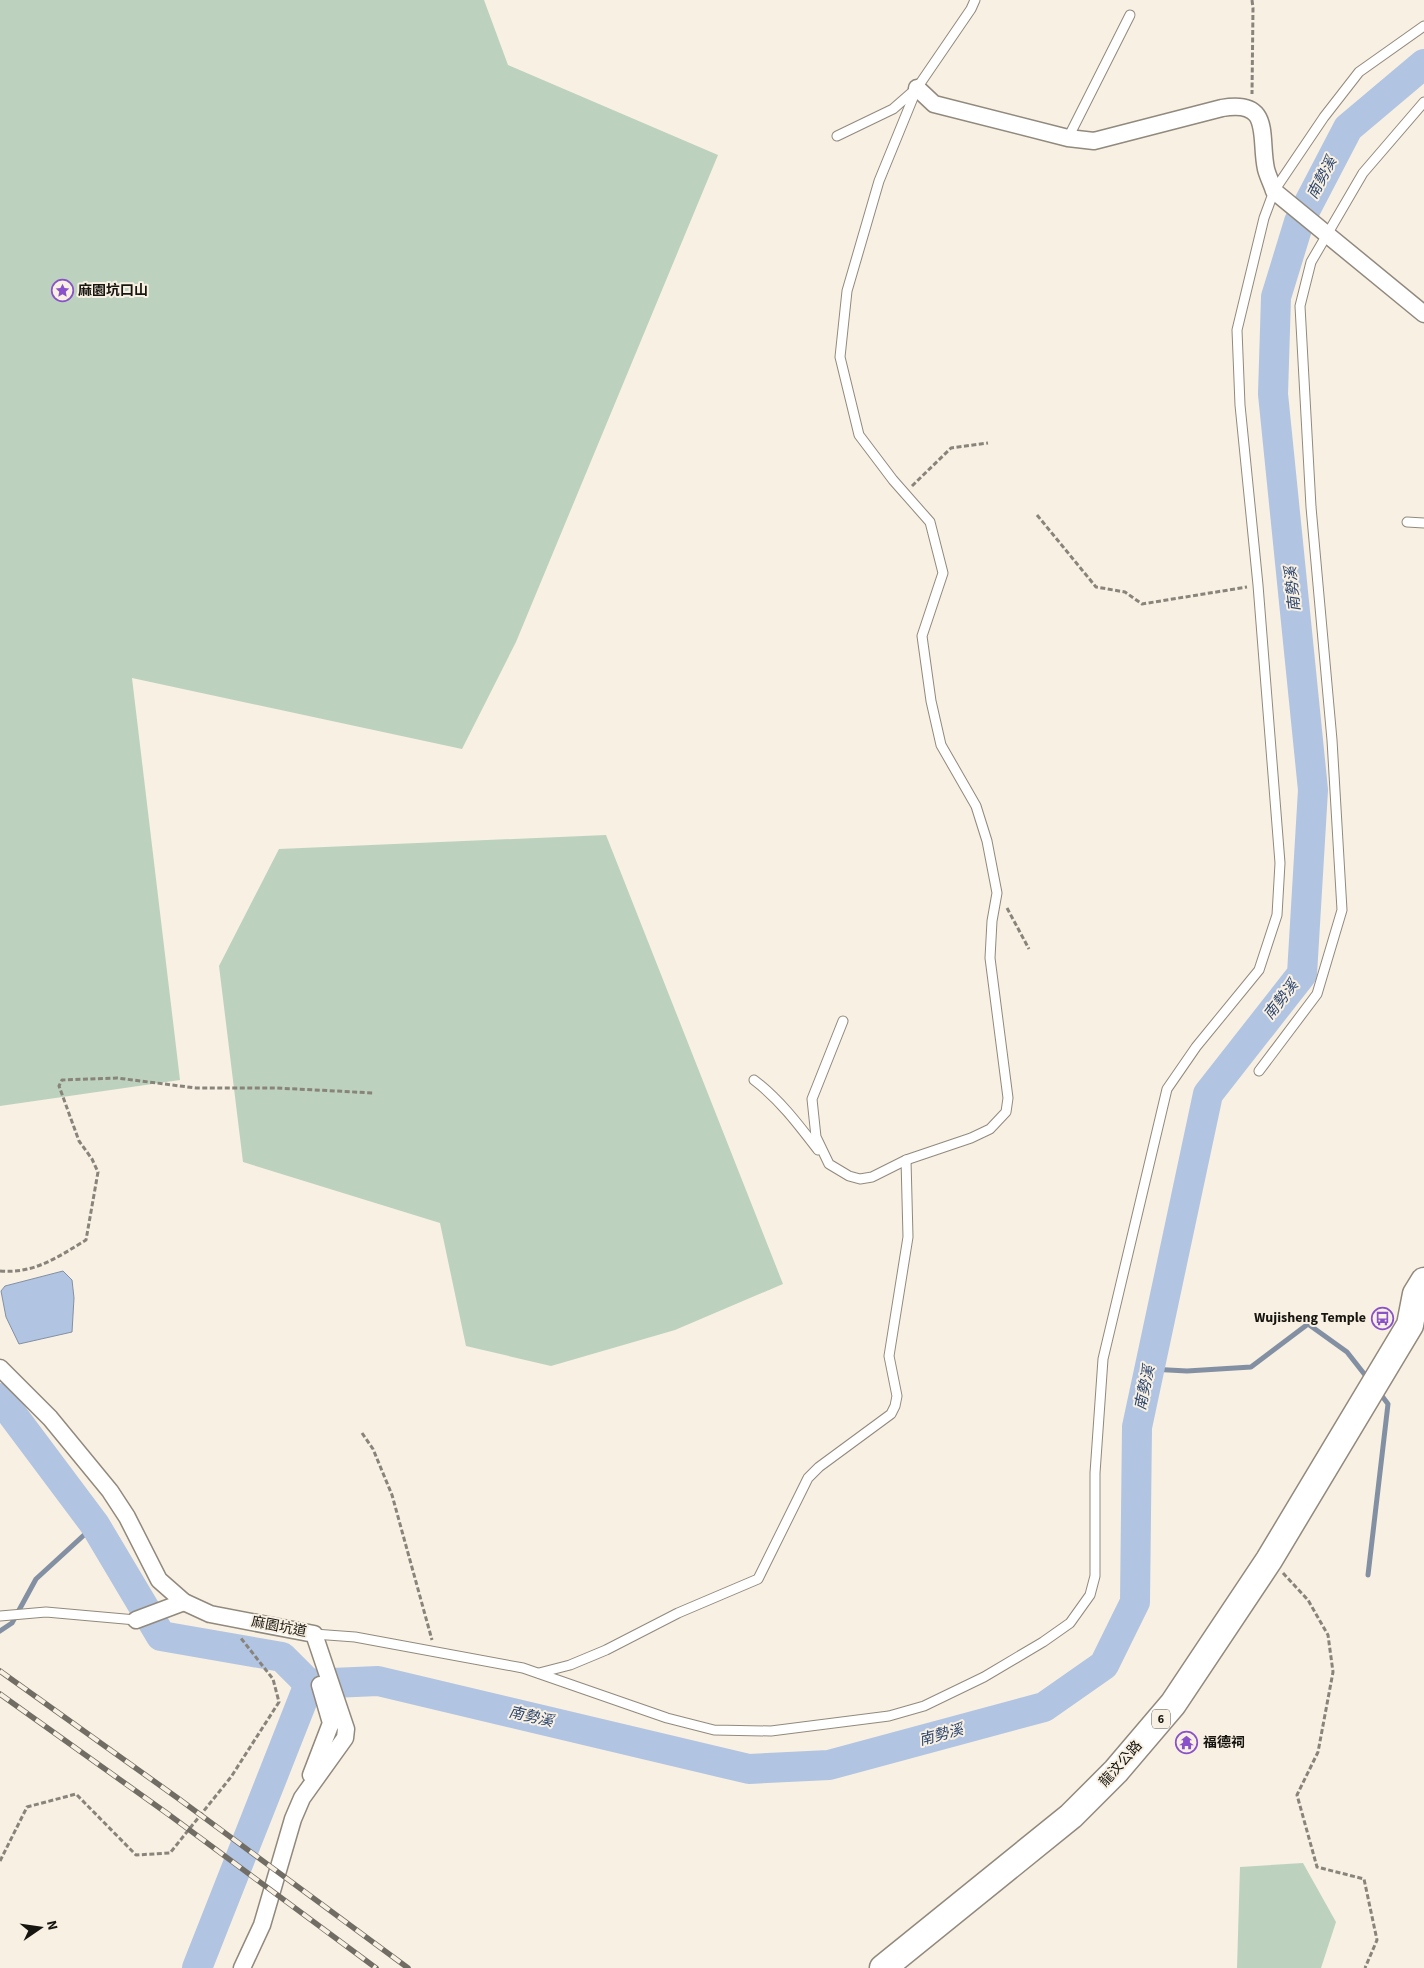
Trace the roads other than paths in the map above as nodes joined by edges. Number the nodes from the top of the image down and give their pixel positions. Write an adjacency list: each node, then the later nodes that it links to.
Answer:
1 (975, 0): 4 (lane)
2 (1130, 15): 7 (lane)
3 (1424, 26): 8 (lane)
4 (917, 88): 6 (lane); 7 (street); 16 (lane)
5 (1424, 102): 9 (lane)
6 (837, 136)
7 (1068, 138): 8 (street)
8 (1279, 195): 9 (street); 25 (lane)
9 (1324, 231): 10 (street); 14 (lane)
10 (1424, 314)
11 (1407, 522): 12 (lane)
12 (1424, 523)
13 (843, 1021): 17 (lane)
14 (1259, 1071)
15 (754, 1080): 17 (lane)
16 (906, 1160): 17 (lane); 25 (lane)
17 (829, 1164)
18 (1424, 1281): 19 (main road, 6)
19 (1417, 1322): 27 (main road, 龍汶公路 / 6)
20 (0, 1368): 21 (street, 麻園坑道)
21 (183, 1602): 23 (street); 24 (street, 麻園坑道)
22 (0, 1616): 23 (lane)
23 (136, 1620)
24 (309, 1633): 25 (lane); 26 (street)
25 (538, 1674)
26 (242, 1968)
27 (883, 1968)

